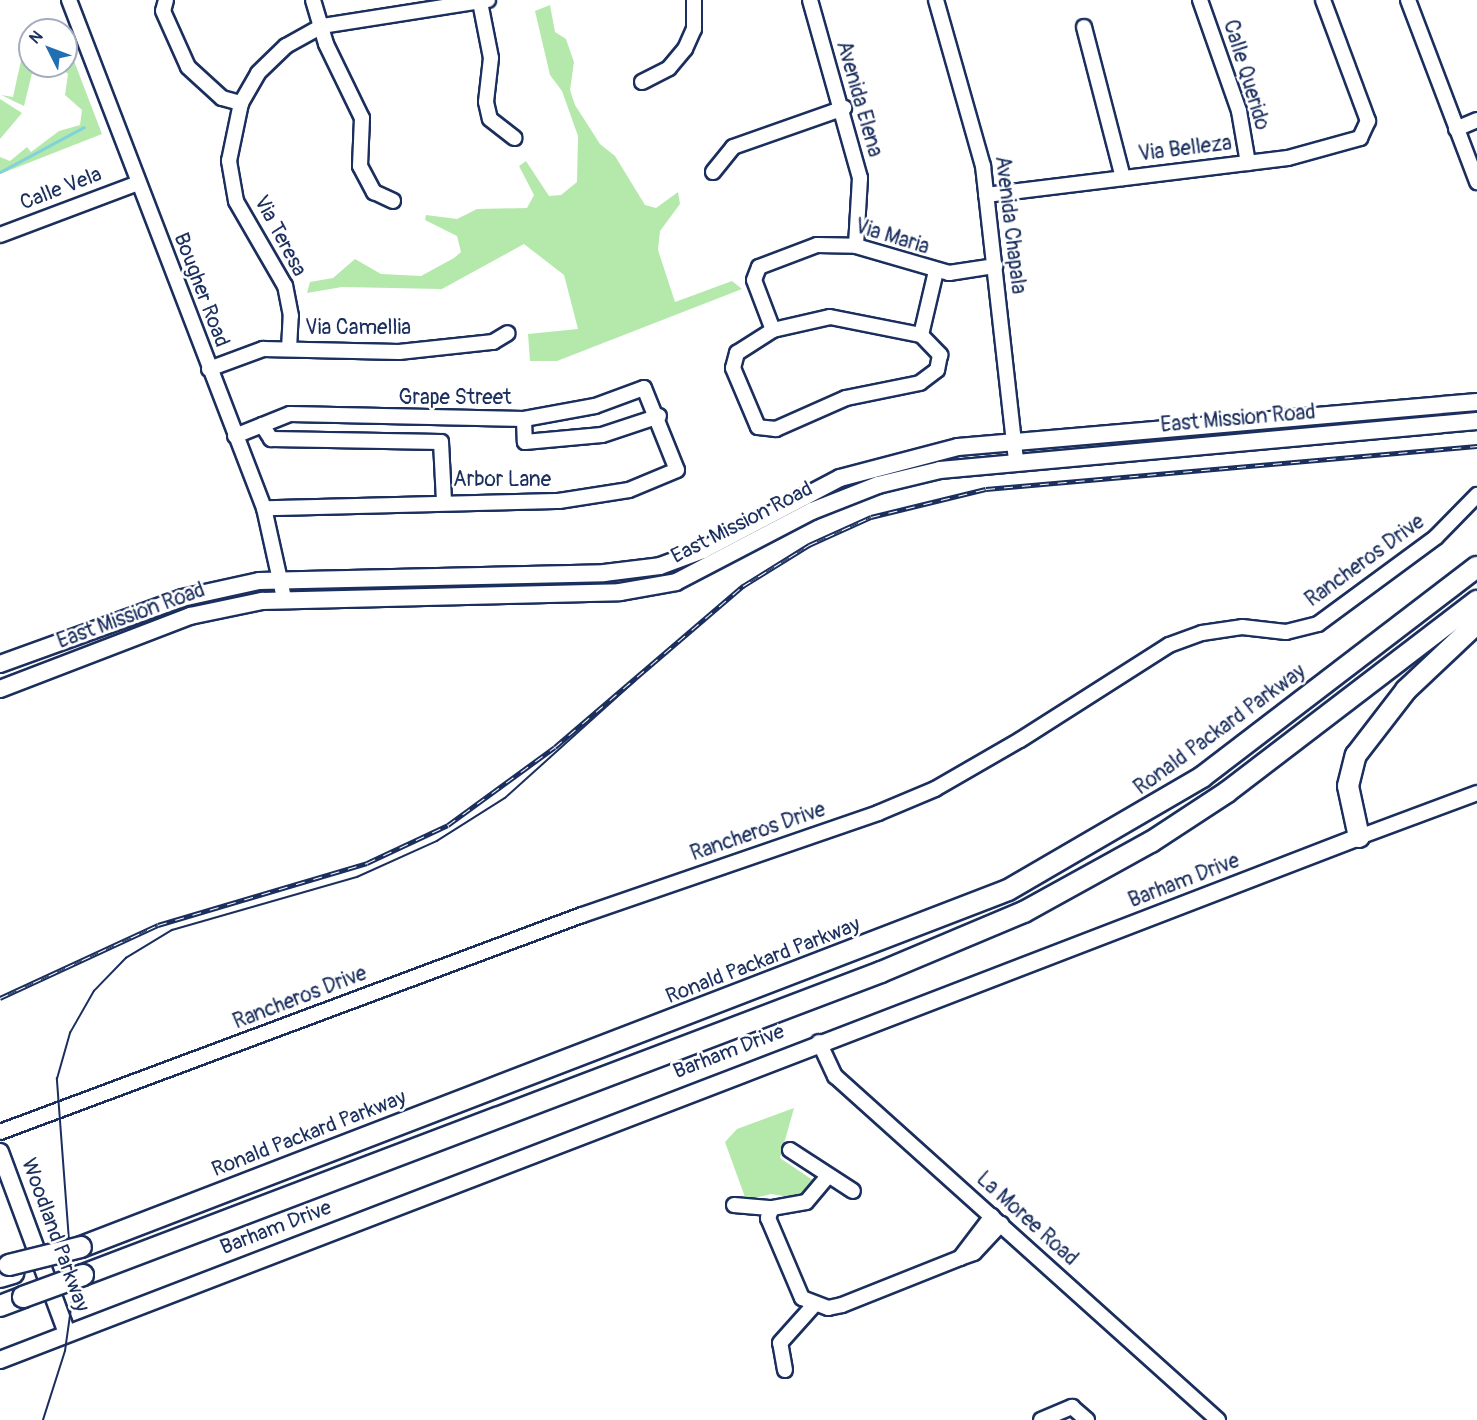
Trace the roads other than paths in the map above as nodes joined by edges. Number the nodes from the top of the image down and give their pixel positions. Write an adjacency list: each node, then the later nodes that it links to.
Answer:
1 (69, 0): 24 (street, Bougher Road)
2 (166, 0): 15 (street)
3 (313, 0): 12 (street)
4 (694, 0): 14 (street)
5 (810, 0): 16 (street, Avenida Elena)
6 (936, 0): 25 (street, Avenida Chapala)
7 (1200, 0): 20 (street, Calle Querido)
8 (1323, 0): 20 (street, Via Belleza)
9 (1408, 0): 18 (street)
10 (484, 1): 11 (street, Via Teresa); 19 (street)
11 (427, 5): 12 (street, Via Teresa)
12 (322, 26): 15 (street, Via Teresa); 26 (street)
13 (1084, 27): 22 (street)
14 (642, 82)
15 (241, 103): 34 (street, Via Teresa)
16 (844, 108): 21 (street); 28 (street, Avenida Elena)
17 (1477, 120): 18 (street)
18 (1456, 129): 23 (street)
19 (514, 138)
20 (1248, 163): 22 (street, Via Belleza)
21 (713, 172)
22 (1123, 178): 25 (street, Via Belleza)
23 (1477, 182)
24 (138, 183): 27 (street, Calle Vela); 35 (street, Bougher Road)
25 (987, 195): 29 (street, Avenida Chapala)
26 (393, 201)
27 (0, 235)
28 (856, 246): 30 (street, Via Maria); 31 (street, Via Maria)
29 (995, 266): 30 (street, Via Maria); 44 (street, Avenida Chapala)
30 (936, 271): 33 (street)
31 (773, 330): 33 (street); 33 (street)
32 (508, 333): 34 (street, Via Camellia)
33 (921, 336)
34 (289, 349): 35 (street, Via Camellia)
35 (209, 369): 42 (street, Bougher Road)
36 (1477, 402): 38 (main road, East Mission Road)
37 (659, 416): 39 (street, Grape Street); 39 (street); 47 (street, Arbor Lane)
38 (1298, 417): 43 (main road); 44 (main road, East Mission Road)
39 (524, 419): 41 (street, Grape Street)
40 (1477, 422): 43 (main road, East Mission Road)
41 (262, 425): 42 (street, Grape Street); 47 (street)
42 (235, 436): 48 (street, Bougher Road)
43 (1262, 440): 45 (main road, East Mission Road)
44 (1014, 441): 45 (street, Avenida Chapala); 50 (main road, East Mission Road)
45 (1016, 461): 51 (main road, East Mission Road)
46 (1477, 495): 60 (street, Rancheros Drive)
47 (444, 501): 48 (street, Arbor Lane)
48 (264, 508): 50 (street, Bougher Road)
49 (1477, 567): 68 (highway, Ronald Packard Parkway, bridge)
50 (280, 579): 51 (street, Bougher Road); 53 (main road, East Mission Road)
51 (284, 598): 56 (main road, East Mission Road)
52 (1477, 601): 70 (highway, bridge)
53 (143, 612): 55 (main road, East Mission Road); 56 (main road)
54 (1477, 624): 58 (highway)
55 (0, 664)
56 (5, 688)
57 (1477, 793): 58 (street, Barham Drive)
58 (1359, 837): 59 (main road, Barham Drive)
59 (819, 1042): 67 (street, La Moree Road); 71 (main road, Barham Drive)
60 (0, 1132)
61 (790, 1150): 63 (street)
62 (0, 1152): 71 (main road, Woodland Parkway)
63 (828, 1176): 64 (street); 66 (street)
64 (853, 1191)
65 (734, 1205): 66 (street)
66 (772, 1208): 69 (street)
67 (997, 1220): 69 (street); 76 (street, La Moree Road)
68 (5, 1270)
69 (814, 1305): 73 (street)
70 (0, 1306)
71 (67, 1333): 72 (main road, Barham Drive)
72 (0, 1360)
73 (785, 1370)
74 (1041, 1420): 75 (street)
75 (1087, 1420)
76 (1218, 1420)

